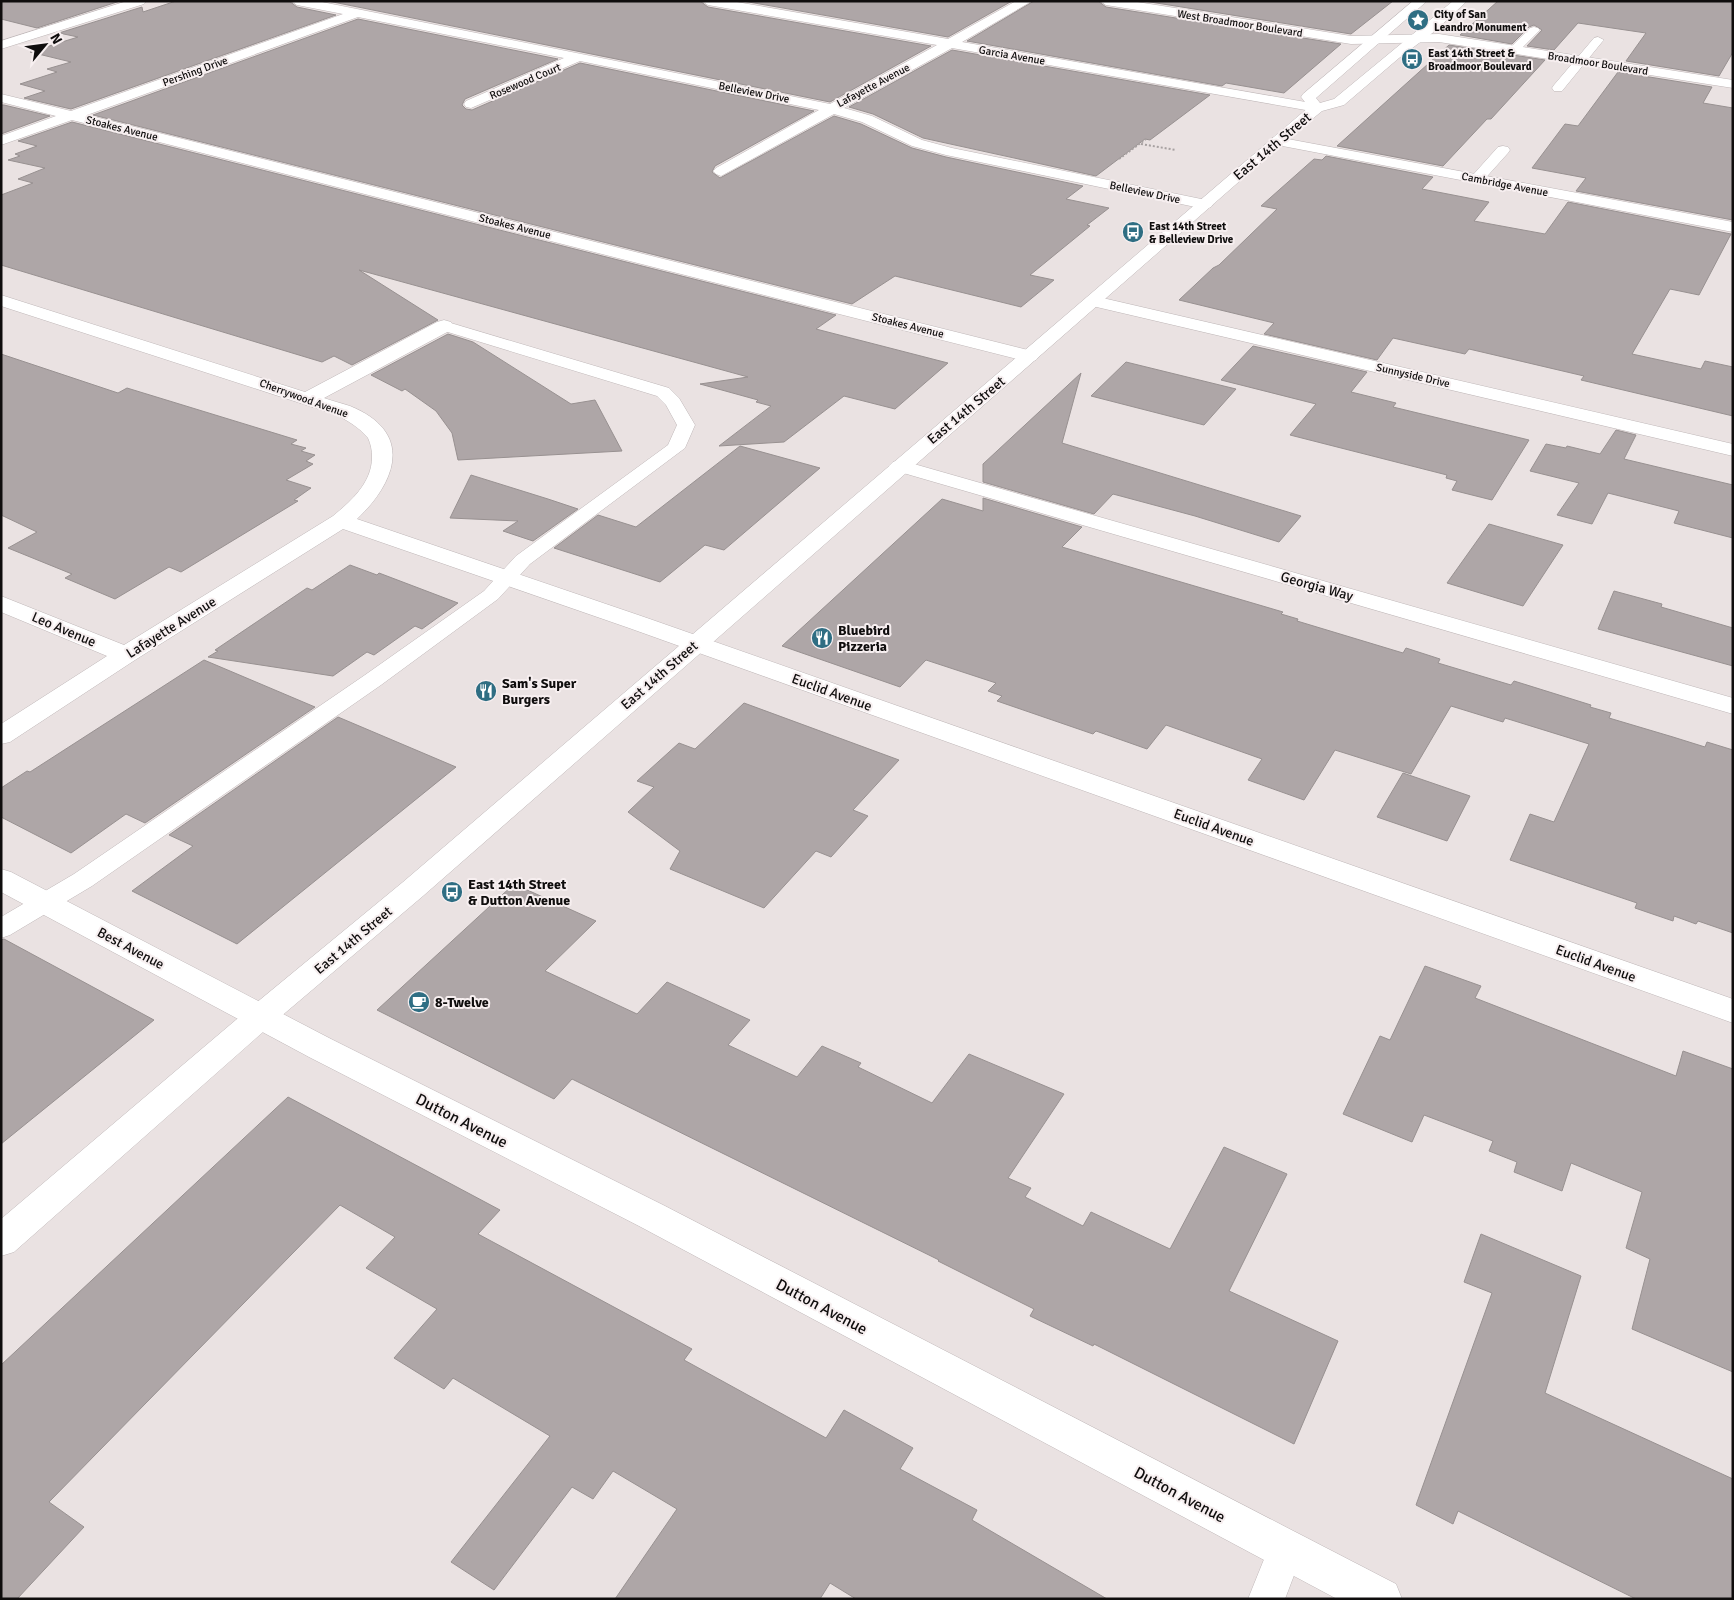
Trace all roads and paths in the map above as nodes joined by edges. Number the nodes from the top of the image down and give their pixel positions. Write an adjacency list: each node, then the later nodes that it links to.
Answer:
1 (140, 1): 15 (street)
2 (297, 1): 9 (street, Belleview Drive)
3 (708, 1): 14 (street, Garcia Avenue)
4 (1026, 1): 14 (street, Lafayette Avenue)
5 (1106, 1): 12 (street, West Broadmoor Boulevard)
6 (1422, 1): 12 (street, East 14th Street)
7 (1461, 1): 11 (street, East 14th Street)
8 (381, 4): 9 (street, Pershing Drive)
9 (357, 13): 17 (street, Belleview Drive); 25 (street, Pershing Drive)
10 (1534, 30): 16 (lane)
11 (1417, 37): 12 (street, Broadmoor Boulevard); 16 (street, Broadmoor Boulevard); 23 (street, East 14th Street)
12 (1375, 40): 23 (street, East 14th Street)
13 (1598, 40): 18 (lane)
14 (949, 44): 23 (street, Garcia Avenue); 24 (street, Lafayette Avenue)
15 (1, 45)
16 (1514, 50): 18 (street, Broadmoor Boulevard)
17 (579, 57): 22 (street, Rosewood Court); 24 (street, Belleview Drive)
18 (1583, 60): 19 (street, Broadmoor Boulevard); 20 (lane)
19 (1733, 84)
20 (1558, 88)
21 (1, 98): 25 (street, Stoakes Avenue)
22 (471, 104)
23 (1317, 108): 27 (street, East 14th Street)
24 (829, 109): 31 (street, Lafayette Avenue); 33 (street, Belleview Drive)
25 (72, 116): 26 (street, Pershing Drive); 38 (street, Stoakes Avenue)
26 (1, 141)
27 (1277, 142): 32 (street, Cambridge Avenue); 33 (street, East 14th Street)
28 (1140, 143): 29 (path)
29 (1176, 150)
30 (1503, 150): 32 (lane)
31 (720, 171)
32 (1477, 179): 34 (street, Cambridge Avenue)
33 (1205, 204): 36 (street, East 14th Street)
34 (1733, 227)
35 (1, 300): 39 (street, Cherrywood Avenue)
36 (1094, 300): 38 (street, East 14th Street); 40 (street, Sunnyside Drive)
37 (444, 326): 39 (street); 43 (lane)
38 (1029, 356): 41 (street, East 14th Street)
39 (309, 398): 42 (street, Cherrywood Avenue)
40 (1733, 450)
41 (900, 466): 45 (street, East 14th Street); 47 (street, Georgia Way)
42 (342, 521): 43 (street); 46 (street, Lafayette Avenue)
43 (508, 578): 45 (street); 50 (lane)
44 (1, 602): 46 (street, Leo Avenue)
45 (695, 644): 52 (street, Euclid Avenue); 53 (street, East 14th Street)
46 (126, 655): 48 (street, Lafayette Avenue)
47 (1733, 706)
48 (1, 736)
49 (1, 879): 50 (street, Best Avenue)
50 (45, 902): 51 (lane); 53 (street, Best Avenue)
51 (1, 929)
52 (1733, 1012)
53 (261, 1016): 54 (street, East 14th Street); 55 (street, Dutton Avenue)
54 (1, 1241)
55 (1286, 1549): 56 (lane); 57 (street, Dutton Avenue)
56 (1266, 1599)
57 (1381, 1599)

